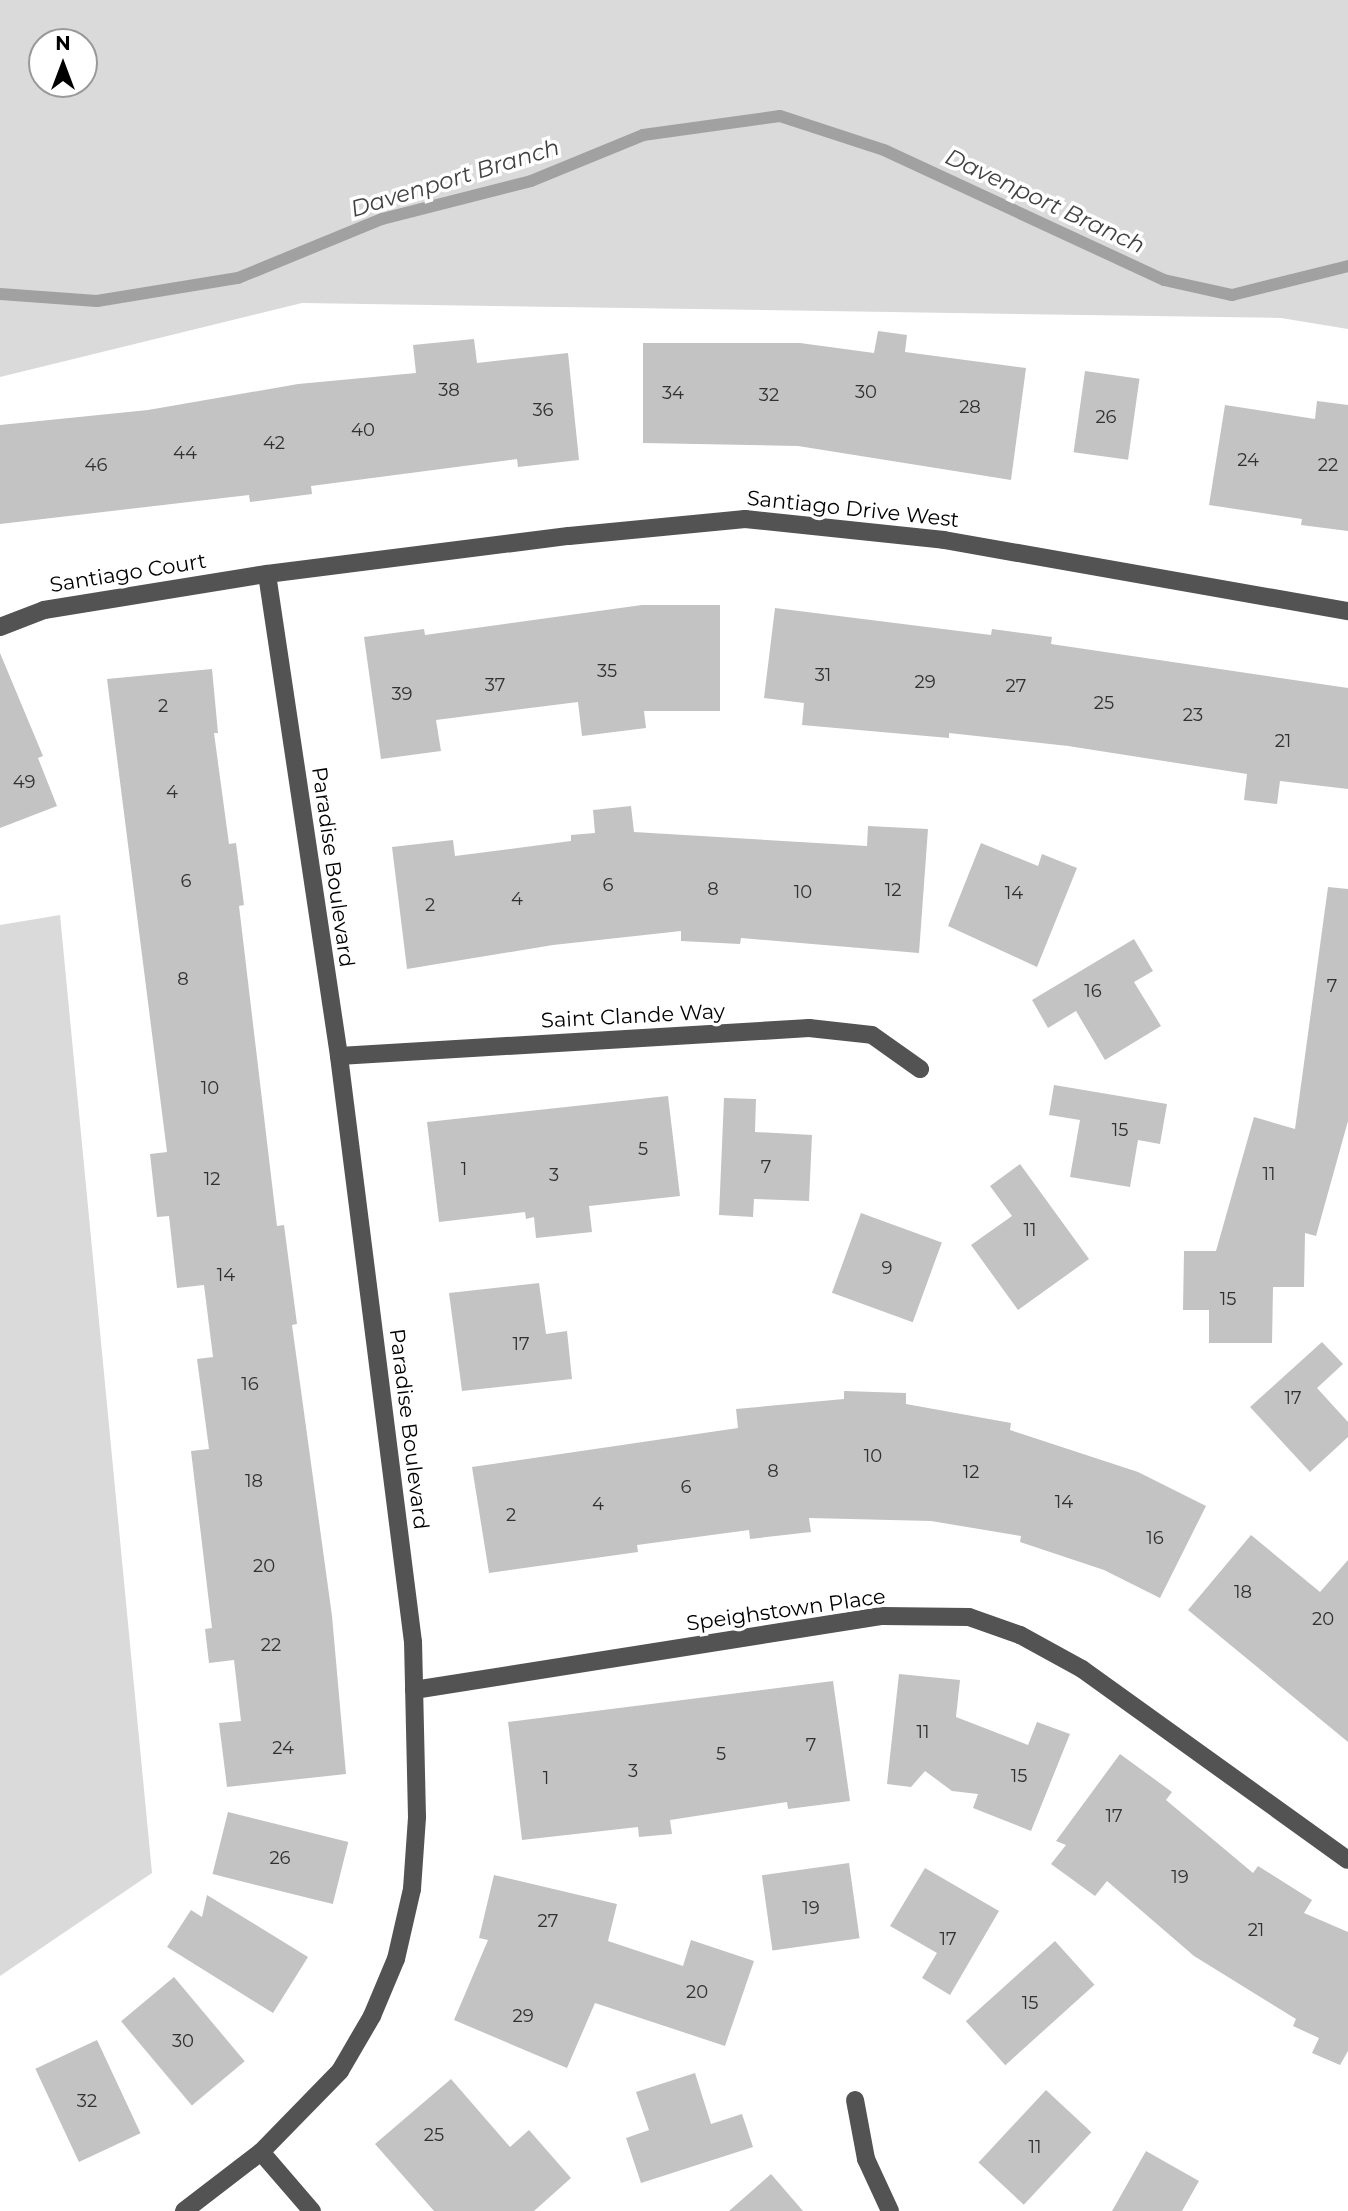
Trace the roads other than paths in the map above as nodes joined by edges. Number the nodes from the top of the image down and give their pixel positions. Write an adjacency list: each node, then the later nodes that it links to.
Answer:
1 (267, 574): 2 (street, Santiago Drive West); 3 (street, Santiago Court); 4 (street, Paradise Boulevard)
2 (1348, 611)
3 (0, 627)
4 (339, 1056): 5 (street, Saint Clande Way); 6 (street, Paradise Boulevard)
5 (920, 1069)
6 (414, 1690): 7 (street, Speighstown Place); 9 (street, Paradise Boulevard)
7 (1348, 1860)
8 (855, 2100): 12 (street)
9 (261, 2152): 10 (street, Paradise Boulevard); 11 (street)
10 (184, 2211)
11 (312, 2211)
12 (890, 2211)

